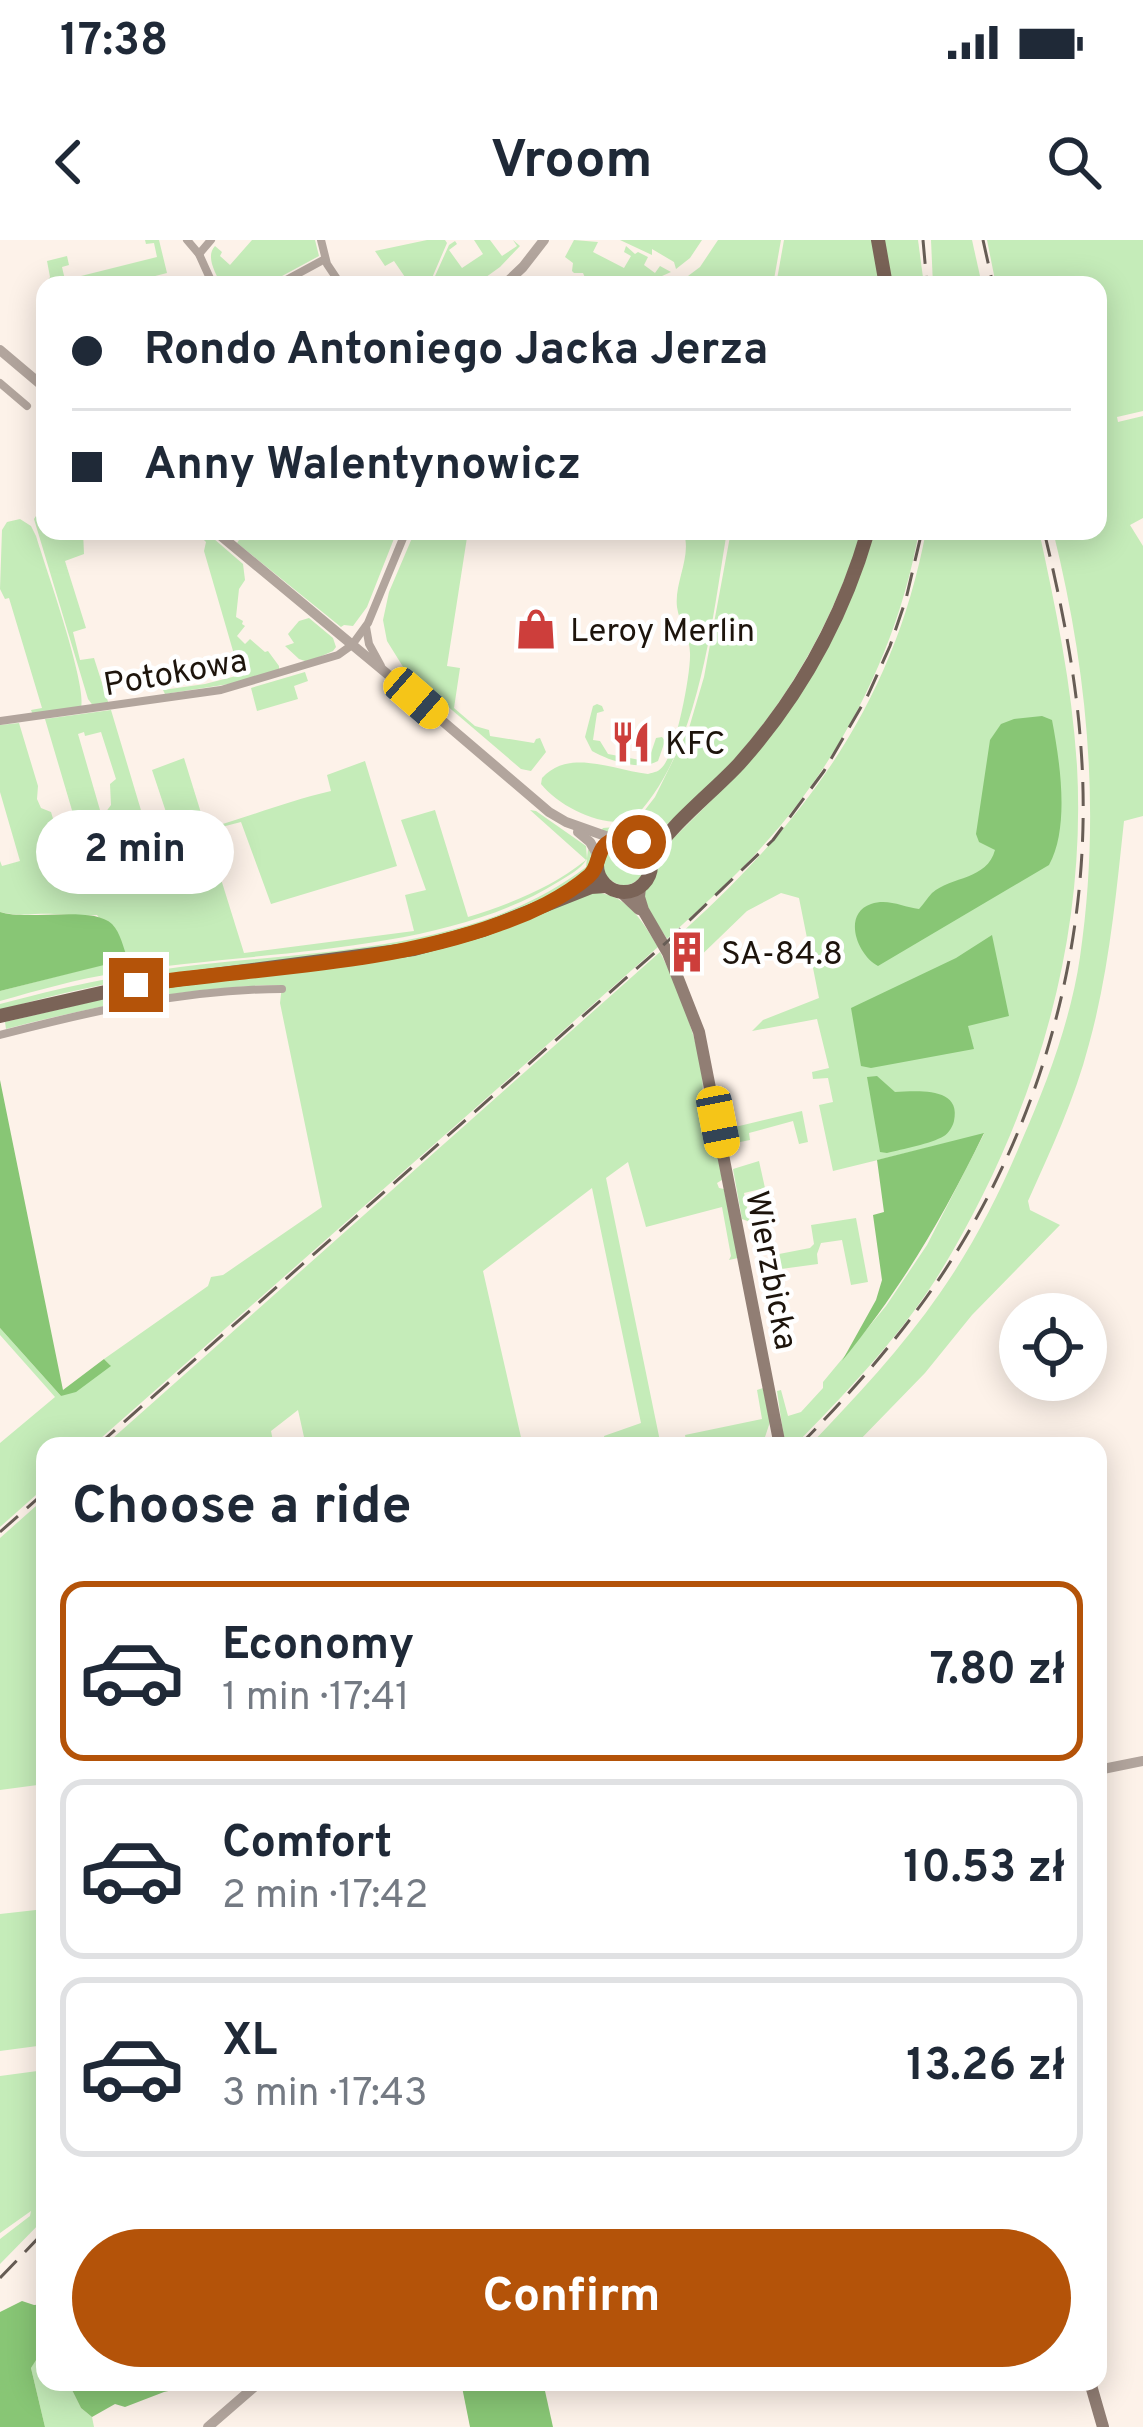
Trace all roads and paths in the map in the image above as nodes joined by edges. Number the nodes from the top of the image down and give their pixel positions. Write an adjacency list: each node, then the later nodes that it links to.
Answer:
1 (187, 240): 6 (street)
2 (211, 240): 6 (street)
3 (321, 240): 7 (street)
4 (544, 240): 11 (street)
5 (878, 240): 12 (main road)
6 (199, 254): 8 (street)
7 (325, 259): 9 (street); 10 (street)
8 (209, 276)
9 (294, 276)
10 (335, 276)
11 (514, 276)
12 (884, 276)
13 (0, 350): 14 (street)
14 (36, 380)
15 (0, 383): 16 (street)
16 (27, 406)
17 (225, 540): 21 (street)
18 (402, 540): 20 (street)
19 (865, 540): 24 (main road)
20 (366, 627): 21 (street); 22 (street)
21 (352, 645): 22 (street); 23 (street, Potokowa)
22 (385, 672): 25 (street)
23 (0, 721)
24 (686, 816): 27 (main road); 28 (main road)
25 (566, 822): 26 (street); 29 (street)
26 (614, 839): 27 (main road); 29 (main road)
27 (637, 841): 28 (main road)
28 (650, 858): 30 (main road)
29 (597, 861): 31 (main road); 32 (main road)
30 (640, 887): 31 (main road); 33 (main road, Wierzbicka)
31 (614, 889): 32 (main road); 33 (main road, Wierzbicka)
32 (525, 914): 35 (main road)
33 (648, 919): 37 (main road, Wierzbicka)
34 (282, 989): 36 (street)
35 (0, 1016)
36 (0, 1035)
37 (778, 1437)
38 (1143, 1761): 39 (street)
39 (1107, 1768)
40 (250, 2391): 42 (street)
41 (1092, 2391): 43 (main road)
42 (208, 2427)
43 (1102, 2427)

